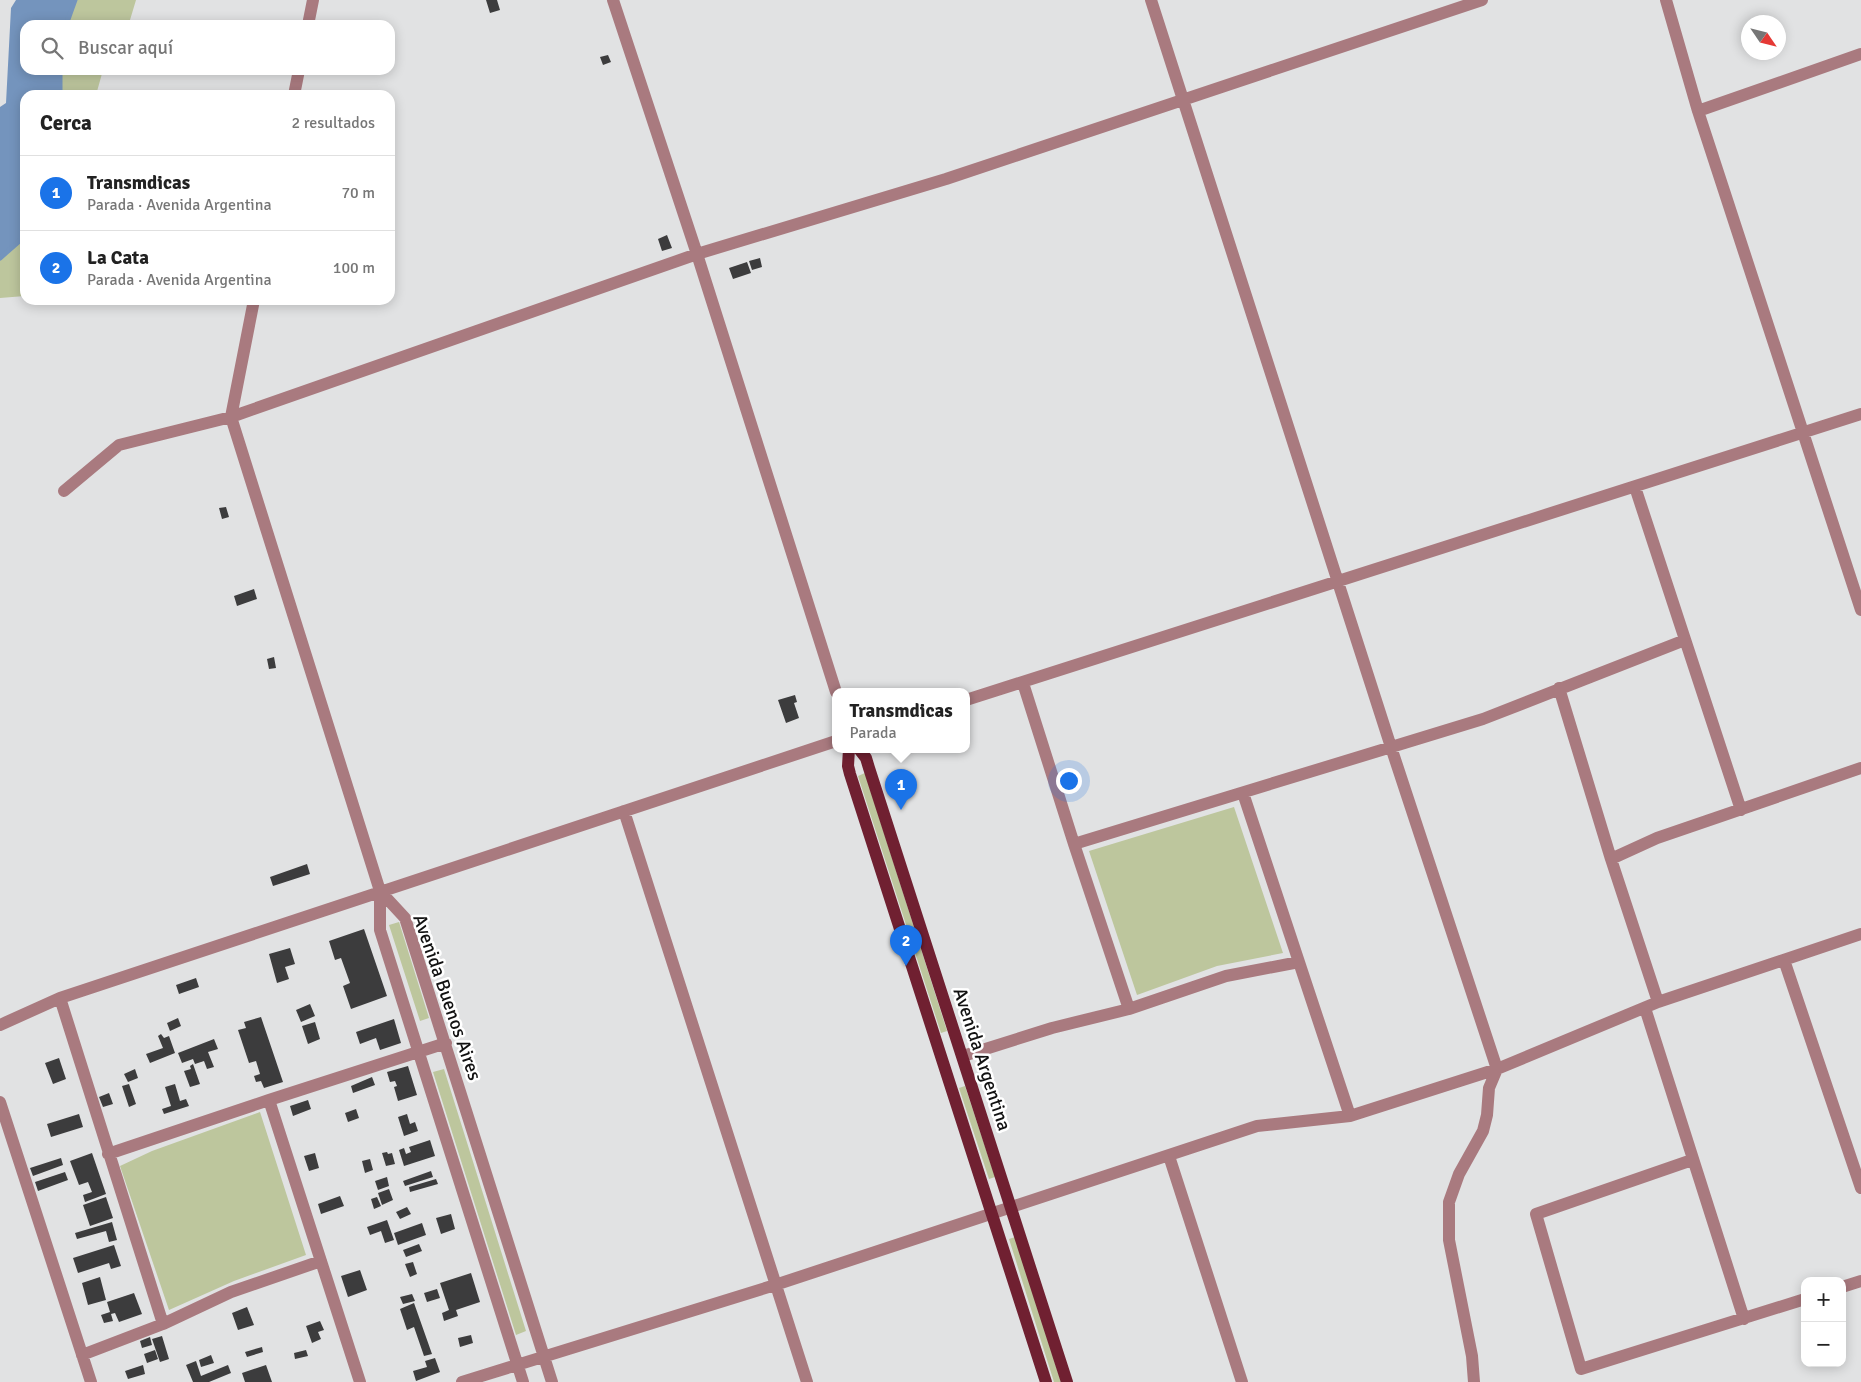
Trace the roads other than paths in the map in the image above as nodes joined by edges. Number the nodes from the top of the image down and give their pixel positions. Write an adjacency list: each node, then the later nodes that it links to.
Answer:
1 (313, 0): 6 (street)
2 (613, 0): 12 (street)
3 (1151, 0): 10 (street)
4 (1482, 0): 10 (street)
5 (1666, 0): 11 (street)
6 (309, 20)
7 (1861, 54): 11 (street)
8 (298, 75): 9 (street)
9 (295, 90)
10 (1184, 99): 12 (street); 19 (street)
11 (1698, 111): 16 (street)
12 (697, 254): 15 (street); 23 (street)
13 (253, 305): 15 (street)
14 (1861, 414): 16 (street)
15 (231, 417): 18 (street); 36 (street)
16 (1803, 433): 17 (street); 20 (street)
17 (1635, 486): 19 (street); 21 (street)
18 (64, 491)
19 (1338, 582): 22 (street); 27 (street)
20 (1861, 610)
21 (1685, 640): 24 (street); 32 (street)
22 (1024, 683): 25 (street); 34 (street)
23 (835, 688)
24 (1559, 688): 27 (street); 35 (street)
25 (970, 699)
26 (832, 742): 33 (street)
27 (1391, 747): 31 (street); 48 (street)
28 (849, 753): 57 (main road, Avenida Argentina)
29 (862, 753): 47 (main road, Avenida Argentina)
30 (1861, 768): 32 (street)
31 (1243, 793): 34 (street); 39 (street)
32 (1741, 810): 35 (street)
33 (624, 811): 36 (street); 60 (street)
34 (1074, 844): 43 (street)
35 (1611, 859): 41 (street)
36 (380, 891): 40 (street); 45 (street, Avenida Buenos Aires); 46 (street)
37 (1861, 934): 38 (street)
38 (1784, 960): 41 (street); 55 (street)
39 (1299, 962): 43 (street); 51 (street)
40 (60, 998): 44 (street); 52 (street)
41 (1658, 1002): 42 (street)
42 (1645, 1008): 48 (street); 54 (street)
43 (1129, 1009): 47 (street)
44 (0, 1025)
45 (446, 1043): 46 (street); 66 (street, Avenida Buenos Aires)
46 (418, 1052): 49 (street); 67 (street)
47 (963, 1056): 56 (main road, Avenida Argentina)
48 (1497, 1068): 51 (street); 77 (street)
49 (269, 1100): 52 (street); 58 (street)
50 (0, 1102): 65 (street)
51 (1350, 1116): 53 (street)
52 (108, 1154): 64 (street)
53 (1169, 1156): 56 (street); 76 (street)
54 (1692, 1160): 63 (street); 63 (street)
55 (1861, 1188)
56 (1012, 1208): 57 (street); 75 (main road, Avenida Argentina)
57 (993, 1214): 60 (street); 74 (main road, Avenida Argentina)
58 (321, 1260): 64 (street); 69 (street)
59 (1861, 1281): 61 (street)
60 (776, 1285): 66 (street); 73 (street)
61 (1846, 1286)
62 (1801, 1300): 63 (street)
63 (1744, 1318)
64 (163, 1324): 65 (street)
65 (82, 1355): 68 (street)
66 (544, 1357): 67 (street); 72 (street, Avenida Buenos Aires)
67 (518, 1365): 70 (street); 71 (street)
68 (91, 1382)
69 (360, 1382)
70 (462, 1382)
71 (523, 1382)
72 (552, 1382)
73 (807, 1382)
74 (1046, 1382)
75 (1067, 1382)
76 (1242, 1382)
77 (1474, 1382)

